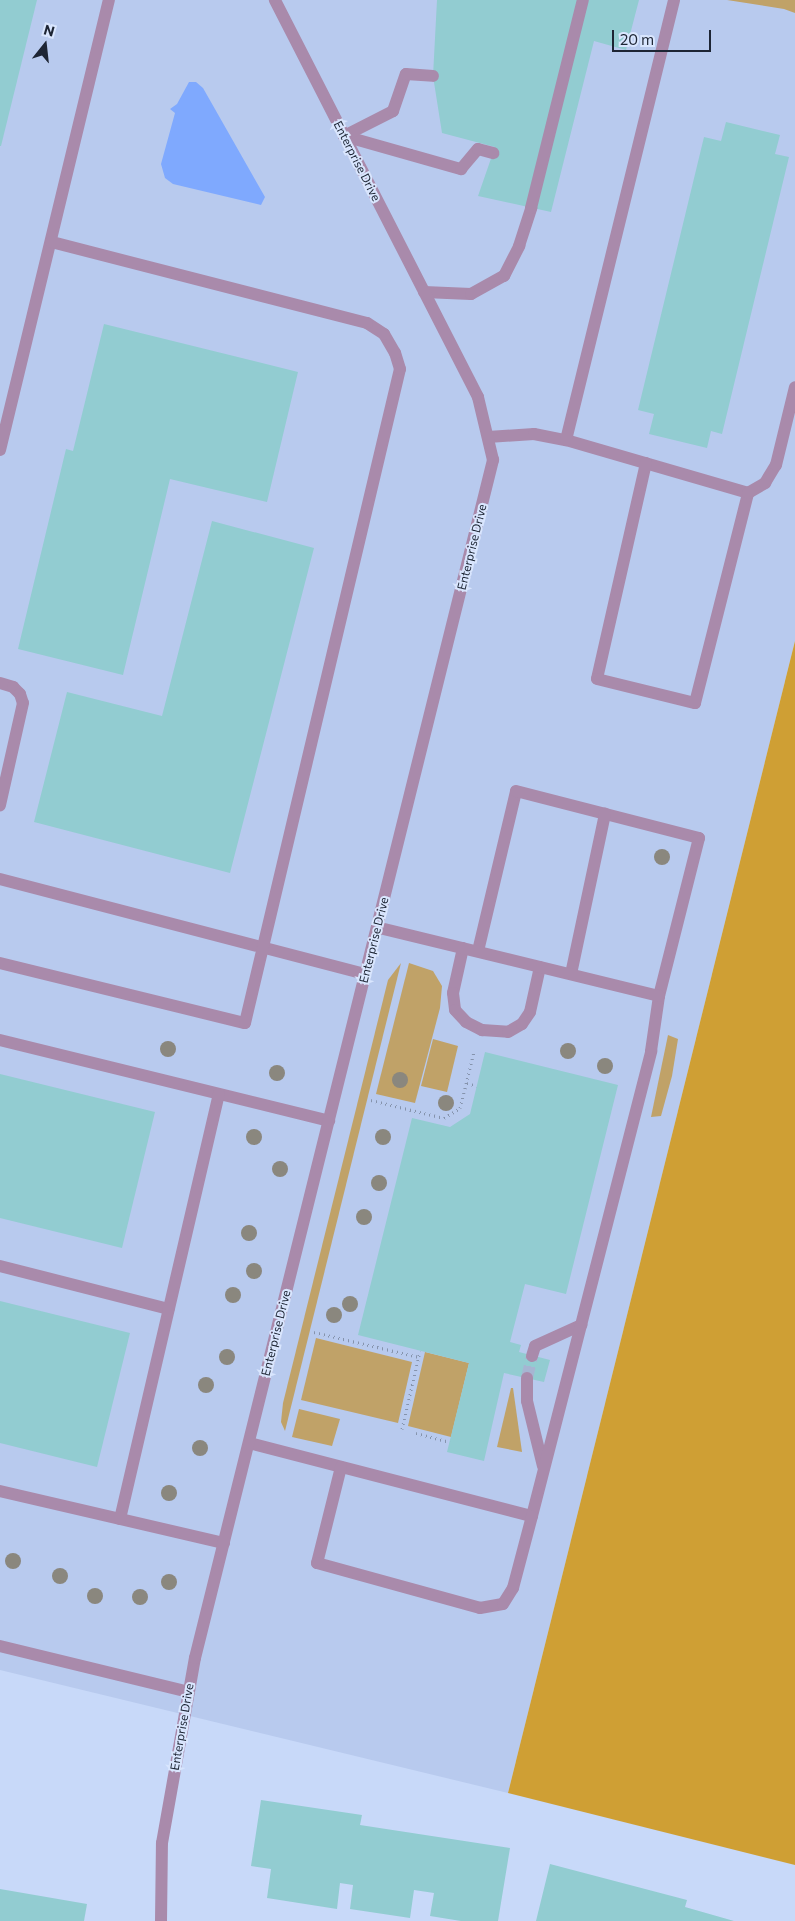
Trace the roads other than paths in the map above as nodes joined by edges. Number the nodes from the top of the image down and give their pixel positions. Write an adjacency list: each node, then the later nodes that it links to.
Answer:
1 (109, 0): 8 (street)
2 (275, 0): 6 (street, Enterprise Drive)
3 (584, 0): 9 (street)
4 (674, 0): 12 (street)
5 (433, 76): 6 (street)
6 (344, 136): 7 (street); 9 (street, Enterprise Drive)
7 (493, 153)
8 (51, 242): 13 (street); 21 (street)
9 (424, 292): 11 (street, Enterprise Drive)
10 (795, 387): 15 (street)
11 (488, 437): 12 (street); 20 (street, Enterprise Drive)
12 (566, 440): 14 (street)
13 (0, 450)
14 (646, 463): 15 (street); 15 (street)
15 (748, 493)
16 (0, 683): 17 (street)
17 (0, 805)
18 (605, 814): 23 (street); 27 (street); 28 (street)
19 (0, 879): 21 (street)
20 (377, 927): 22 (street); 26 (street, Enterprise Drive)
21 (264, 946): 24 (street); 26 (street)
22 (463, 948): 23 (street); 25 (street)
23 (478, 951): 25 (street)
24 (0, 964)
25 (540, 967): 27 (street)
26 (365, 974): 31 (street, Enterprise Drive)
27 (570, 974): 28 (street)
28 (659, 996): 34 (street)
29 (0, 1040): 30 (street)
30 (219, 1094): 31 (street); 33 (street)
31 (329, 1121): 37 (street, Enterprise Drive)
32 (0, 1266): 33 (street)
33 (169, 1309): 42 (street)
34 (581, 1325): 35 (street); 39 (street)
35 (532, 1356)
36 (527, 1378): 39 (street)
37 (249, 1443): 38 (street); 43 (street, Enterprise Drive)
38 (341, 1467): 41 (street); 41 (street)
39 (544, 1468): 41 (street)
40 (0, 1491): 42 (street)
41 (532, 1516)
42 (120, 1519): 43 (street)
43 (224, 1543): 45 (street, Enterprise Drive)
44 (0, 1646): 45 (street)
45 (188, 1692): 46 (street, Enterprise Drive)
46 (161, 1921)

